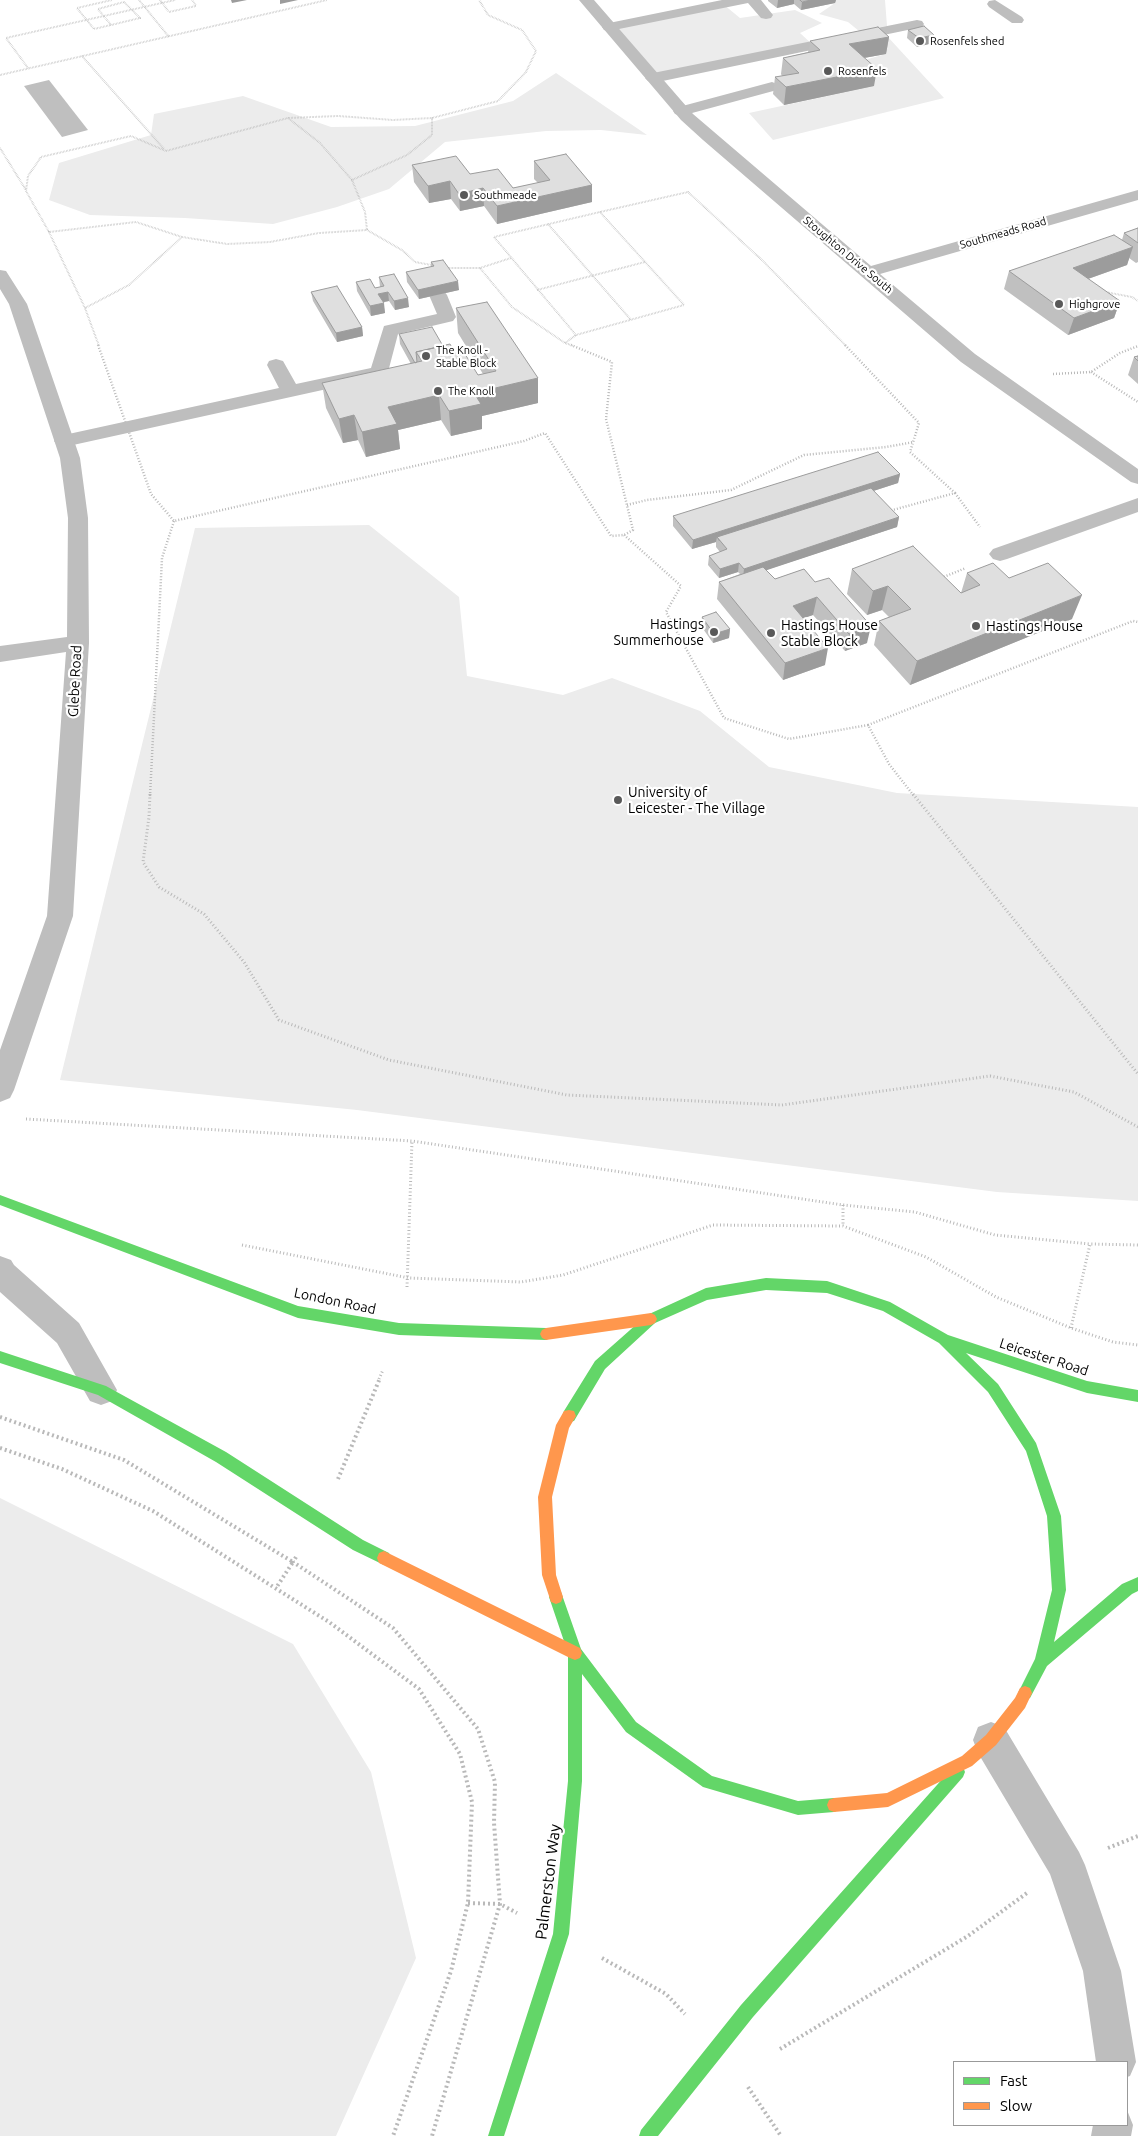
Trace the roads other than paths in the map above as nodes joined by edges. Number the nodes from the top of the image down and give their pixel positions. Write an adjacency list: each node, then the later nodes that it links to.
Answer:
1 (586, 0): 8 (street, Stoughton Drive South)
2 (744, 0): 8 (street)
3 (753, 0): 5 (street)
4 (994, 4): 6 (street)
5 (766, 14)
6 (1017, 20)
7 (917, 24): 9 (street)
8 (609, 27): 9 (street, Stoughton Drive South)
9 (653, 78): 11 (street, Stoughton Drive South)
10 (772, 87): 11 (street)
11 (682, 111): 13 (street, Stoughton Drive South)
12 (1138, 195): 13 (street, Southmeads Road)
13 (868, 272): 19 (street, Stoughton Drive South)
14 (0, 275): 18 (street, Glebe Road)
15 (438, 294): 17 (street)
16 (276, 365): 17 (street)
17 (290, 391): 18 (street)
18 (64, 441): 22 (street, Glebe Road)
19 (1138, 478)
20 (1138, 505): 21 (street)
21 (1000, 554)
22 (78, 643): 23 (street); 24 (street, Glebe Road)
23 (0, 654)
24 (0, 1090)
25 (0, 1200): 27 (highway, London Road)
26 (0, 1270): 30 (street)
27 (651, 1320): 28 (highway); 33 (highway)
28 (943, 1339): 31 (highway, Leicester Road); 34 (highway)
29 (0, 1357): 30 (highway)
30 (101, 1390): 33 (highway)
31 (1138, 1396)
32 (1138, 1584): 34 (highway)
33 (576, 1652): 35 (highway); 37 (highway, Palmerston Way)
34 (1042, 1661): 35 (highway)
35 (979, 1750): 36 (street); 38 (highway)
36 (1116, 2061)
37 (496, 2136)
38 (647, 2136)

